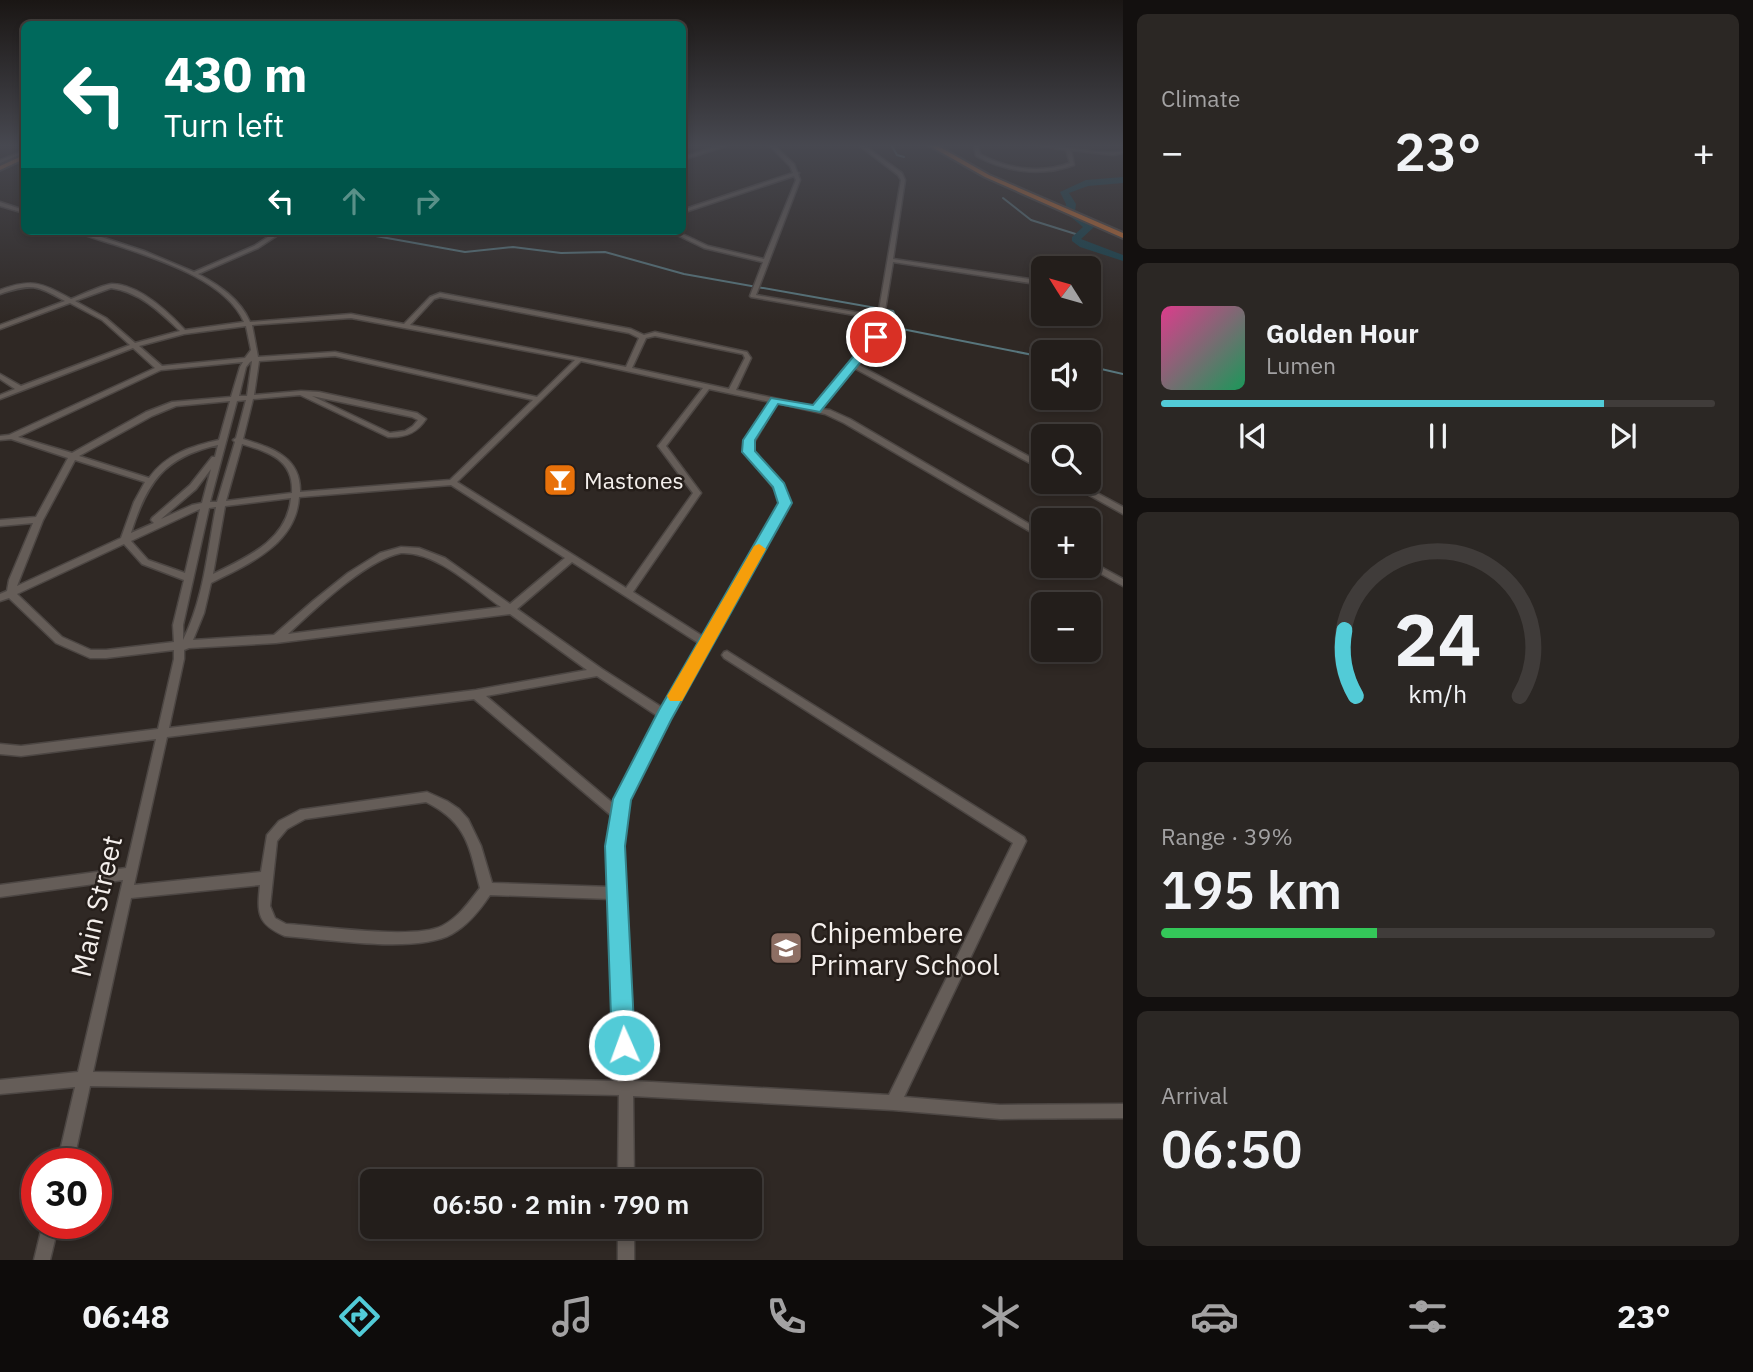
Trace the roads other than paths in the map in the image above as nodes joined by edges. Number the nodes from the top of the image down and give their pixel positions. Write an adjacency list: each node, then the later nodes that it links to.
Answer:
1 (2, 205): 6 (street)
2 (703, 205): 7 (street)
3 (788, 205): 13 (street)
4 (898, 205): 12 (street)
5 (1059, 205): 8 (highway)
6 (21, 211)
7 (686, 211)
8 (1123, 233)
9 (89, 235): 14 (street)
10 (275, 235): 14 (street)
11 (680, 235): 13 (street)
12 (889, 260): 15 (street); 18 (street)
13 (765, 261): 18 (street)
14 (193, 274): 19 (street, Main Street)
15 (1031, 281)
16 (0, 292): 17 (street)
17 (66, 301): 21 (street); 22 (street); 24 (street)
18 (881, 313): 27 (street)
19 (248, 323): 20 (street); 22 (street); 25 (street, Main Street)
20 (407, 324): 23 (street); 26 (street)
21 (0, 327)
22 (184, 332): 24 (street)
23 (643, 337): 29 (street); 33 (street)
24 (136, 345): 28 (street); 32 (street)
25 (252, 357): 28 (street); 36 (street, Main Street); 37 (street, Main Street); 38 (street)
26 (580, 359): 29 (street); 38 (street)
27 (853, 365): 40 (street); 47 (street)
28 (160, 368): 42 (street)
29 (628, 369): 31 (street)
30 (0, 376): 32 (street)
31 (708, 386): 33 (street); 65 (street)
32 (19, 388): 35 (street)
33 (732, 391): 39 (street)
34 (301, 393): 34 (street); 36 (street)
35 (0, 397)
36 (249, 398): 37 (street); 43 (street, Main Street)
37 (235, 399): 44 (street, Main Street); 46 (street)
38 (538, 399): 49 (street)
39 (775, 400): 40 (street); 70 (street)
40 (816, 410): 57 (street)
41 (0, 438): 42 (street)
42 (11, 438): 46 (street)
43 (237, 440): 51 (street); 52 (street, Main Street)
44 (222, 442): 45 (street, Main Street); 48 (street)
45 (218, 455): 53 (street, Main Street); 58 (street)
46 (73, 456): 48 (street); 55 (street)
47 (1031, 461)
48 (148, 480): 59 (street)
49 (452, 482): 51 (street); 60 (street)
50 (1092, 494): 54 (street)
51 (296, 495): 52 (street); 63 (street)
52 (221, 504): 53 (street); 63 (street, Main Street)
53 (205, 506): 58 (street); 62 (street, Main Street)
54 (1123, 511)
55 (39, 520): 56 (street); 66 (street)
56 (0, 523)
57 (1031, 529)
58 (141, 531): 59 (street)
59 (125, 540): 62 (street); 66 (street)
60 (572, 557): 65 (street); 68 (street)
61 (1101, 570): 64 (street)
62 (189, 578): 71 (street, Main Street)
63 (206, 582): 71 (street, Main Street)
64 (1123, 583)
65 (628, 592): 70 (street)
66 (11, 594): 67 (street); 71 (street)
67 (0, 598)
68 (510, 610): 69 (street); 69 (street); 73 (street)
69 (276, 639): 71 (street)
70 (706, 643): 75 (street)
71 (183, 644): 76 (street, Main Street)
72 (727, 654): 88 (street)
73 (598, 672): 74 (street); 75 (street)
74 (475, 694): 76 (street); 78 (street)
75 (665, 715): 78 (street)
76 (163, 733): 77 (street); 79 (street, Main Street)
77 (0, 749)
78 (618, 814): 84 (street)
79 (130, 873): 82 (street); 83 (street, Main Street)
80 (265, 878): 81 (street); 81 (street); 83 (street)
81 (487, 889): 84 (street)
82 (0, 891)
83 (127, 892): 85 (street, Main Street)
84 (618, 893): 87 (street)
85 (85, 1079): 86 (street); 87 (street); 90 (street, Main Street)
86 (0, 1087)
87 (626, 1088): 88 (street); 91 (street)
88 (893, 1103): 89 (street)
89 (1123, 1111)
90 (69, 1148)
91 (626, 1169)
92 (48, 1239): 94 (street)
93 (626, 1239): 95 (street)
94 (43, 1260)
95 (626, 1260)

